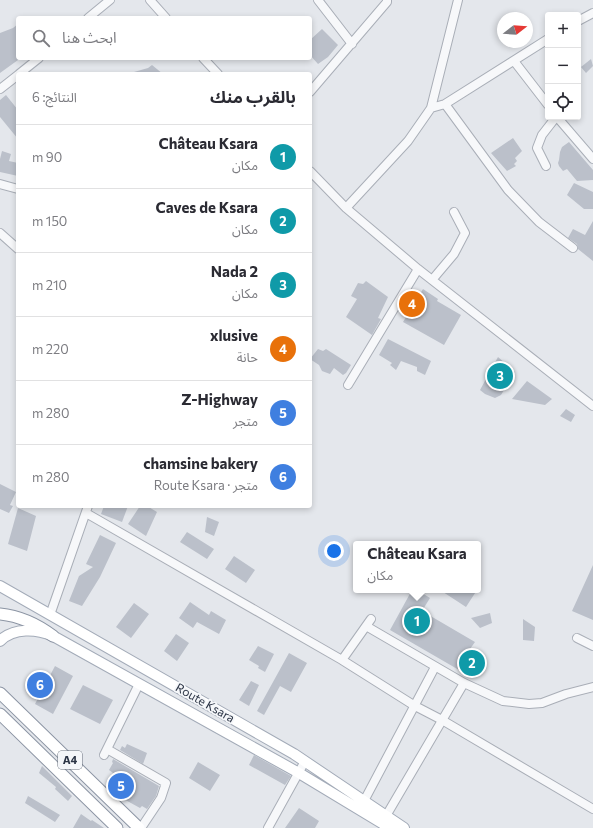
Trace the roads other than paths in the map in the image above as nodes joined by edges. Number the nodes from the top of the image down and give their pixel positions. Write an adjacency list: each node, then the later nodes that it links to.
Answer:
1 (110, 0): 7 (street)
2 (150, 0): 8 (street)
3 (318, 0): 11 (street)
4 (387, 0): 11 (street)
5 (458, 0): 22 (street)
6 (593, 12): 9 (street)
7 (90, 16)
8 (164, 16)
9 (581, 19)
10 (545, 41): 14 (street)
11 (352, 44): 19 (street)
12 (36, 60): 15 (street)
13 (205, 60): 16 (street)
14 (514, 61): 20 (street); 21 (street)
15 (21, 72)
16 (216, 72)
17 (16, 76): 18 (street)
18 (0, 89)
19 (312, 90)
20 (545, 101)
21 (445, 104): 22 (street); 34 (street)
22 (431, 108): 30 (street)
23 (554, 120): 26 (street)
24 (560, 120): 25 (street)
25 (593, 158)
26 (546, 166)
27 (312, 173): 30 (street)
28 (0, 184): 29 (street)
29 (16, 188)
30 (346, 208): 35 (street)
31 (454, 212): 36 (street)
32 (0, 233): 33 (street)
33 (16, 247)
34 (573, 248)
35 (418, 269): 36 (street); 37 (street)
36 (432, 280): 38 (street)
37 (348, 385)
38 (593, 406)
39 (87, 509): 42 (street); 47 (street)
40 (0, 586): 42 (main road, Route Ksara)
41 (0, 614): 43 (highway)
42 (50, 615): 56 (main road, Route Ksara)
43 (53, 636): 45 (main road, Route Ksara); 49 (main road, Route Ksara)
44 (577, 638): 46 (street)
45 (0, 641)
46 (593, 646)
47 (342, 660): 48 (street); 53 (street)
48 (435, 667): 50 (street); 53 (street)
49 (139, 684): 57 (main road, Route Ksara); 62 (street)
50 (464, 684): 51 (street); 55 (street)
51 (593, 687)
52 (0, 693): 62 (highway, A4)
53 (415, 706): 55 (street); 58 (street)
54 (0, 714): 61 (highway, A4)
55 (442, 720): 59 (street); 60 (street)
56 (305, 761): 57 (street); 58 (main road, Route Ksara)
57 (299, 773): 58 (main road, Route Ksara); 63 (street)
58 (362, 805): 60 (main road, Route Ksara)
59 (593, 809)
60 (386, 822): 64 (main road, Route Ksara)
61 (117, 828)
62 (140, 828)
63 (268, 828)
64 (404, 828)

